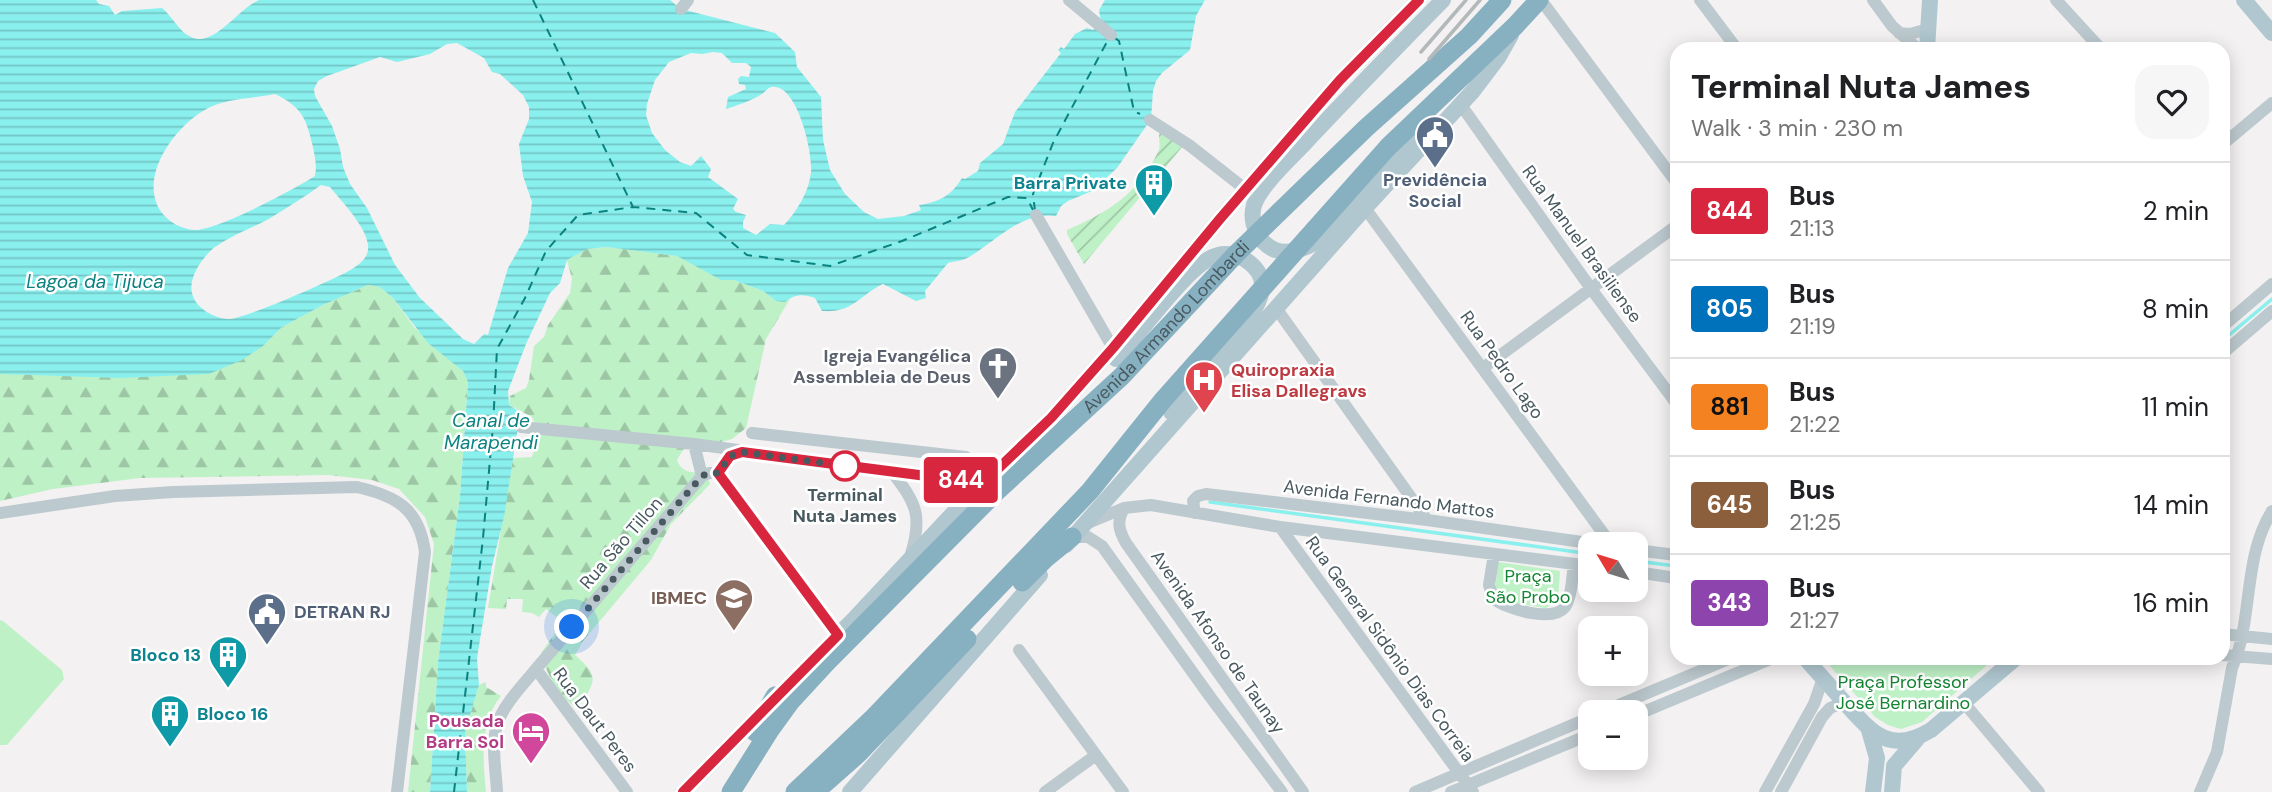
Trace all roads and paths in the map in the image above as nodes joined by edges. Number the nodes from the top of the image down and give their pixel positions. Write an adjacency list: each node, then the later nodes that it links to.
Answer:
1 (1069, 0): 15 (street)
2 (1419, 0): 26 (main road, Avenida Armando Lombardi)
3 (1443, 0): 20 (main road)
4 (1502, 0): 66 (highway, Avenida Armando Lombardi)
5 (1540, 0): 11 (highway); 25 (street)
6 (1700, 0): 16 (street)
7 (1873, 0): 13 (street)
8 (1930, 0): 12 (main road)
9 (2056, 0): 19 (street)
10 (2244, 0): 14 (main road)
11 (1515, 26): 20 (main road); 99 (highway)
12 (1928, 29): 13 (street); 18 (main road)
13 (1899, 33): 17 (street)
14 (2272, 33)
15 (1111, 35)
16 (1732, 42)
17 (1909, 42)
18 (1927, 42)
19 (2095, 42)
20 (1488, 72): 22 (main road)
21 (2272, 103): 24 (street)
22 (1461, 105): 27 (main road); 31 (street, Rua Manuel Brasiliense)
23 (1150, 120): 26 (street)
24 (2230, 138)
25 (1670, 174)
26 (1245, 189): 36 (main road, Avenida Armando Lombardi)
27 (1365, 208): 32 (main road); 37 (street, Rua Pedro Lago)
28 (1036, 215): 36 (street)
29 (1670, 231): 31 (street)
30 (2272, 284): 34 (street)
31 (1592, 290): 37 (street); 38 (street, Rua Manuel Brasiliense)
32 (1276, 308): 46 (main road); 53 (street)
33 (2272, 311): 35 (street)
34 (2230, 320)
35 (2230, 347)
36 (1113, 348): 39 (main road, Avenida Armando Lombardi)
37 (1483, 368): 56 (street, Rua Pedro Lago)
38 (1670, 395)
39 (1051, 418): 46 (main road); 48 (main road, Avenida Armando Lombardi)
40 (521, 426): 42 (street)
41 (752, 433): 48 (street)
42 (694, 444): 43 (street); 47 (street)
43 (742, 452): 44 (street); 45 (street)
44 (891, 472): 48 (street); 61 (street)
45 (718, 473): 47 (street); 68 (street)
46 (1128, 475): 55 (main road)
47 (702, 476): 79 (street, Rua São Tillon)
48 (972, 484): 61 (main road, Avenida Armando Lombardi)
49 (1124, 508): 52 (street); 55 (street); 105 (street, Avenida Afonso de Taunay)
50 (2272, 511): 69 (street)
51 (0, 513): 93 (street)
52 (1195, 513): 53 (street, Avenida Fernando Mattos); 54 (street)
53 (1427, 520): 57 (street, Avenida Fernando Mattos)
54 (1280, 527): 59 (street); 91 (street, Rua General Sidônio Dias Correia)
55 (1078, 531): 100 (highway); 101 (main road); 104 (street, Avenida Afonso de Taunay)
56 (1602, 532)
57 (1578, 541)
58 (1648, 552): 60 (street)
59 (1494, 554): 62 (street); 62 (street)
60 (1670, 554)
61 (909, 559): 66 (highway); 68 (main road, Avenida Armando Lombardi)
62 (1574, 564): 63 (street)
63 (1578, 564)
64 (1648, 574): 65 (street)
65 (1670, 577)
66 (883, 606): 98 (highway, Avenida Armando Lombardi)
67 (2230, 634): 69 (street)
68 (838, 635): 81 (main road, Avenida Armando Lombardi)
69 (2241, 635): 70 (street); 73 (street)
70 (2272, 639)
71 (1019, 650): 90 (street)
72 (2230, 656): 73 (street)
73 (2237, 656): 74 (street); 113 (street)
74 (2272, 659)
75 (1714, 665): 82 (street)
76 (1756, 665): 85 (street)
77 (1811, 665): 80 (main road)
78 (2008, 665): 84 (main road)
79 (536, 669): 94 (street, Rua São Tillon); 95 (street, Rua Daut Peres)
80 (1823, 678): 83 (main road); 108 (street)
81 (775, 696): 96 (main road, Avenida Armando Lombardi); 97 (highway)
82 (1631, 700)
83 (1845, 702): 87 (main road); 109 (street)
84 (1965, 704): 88 (main road); 112 (street)
85 (1648, 710)
86 (1578, 723): 91 (street)
87 (1869, 730): 88 (main road); 110 (main road)
88 (1917, 739): 111 (main road)
89 (1578, 740): 92 (street)
90 (1096, 755): 102 (street); 103 (street)
91 (1459, 773): 92 (street, Rua General Sidônio Dias Correia); 106 (street)
92 (1470, 788): 107 (street)
93 (397, 792)
94 (497, 792)
95 (627, 792)
96 (683, 792)
97 (722, 792)
98 (731, 792)
99 (795, 792)
100 (815, 792)
101 (850, 792)
102 (1045, 792)
103 (1123, 792)
104 (1282, 792)
105 (1303, 792)
106 (1415, 792)
107 (1451, 792)
108 (1765, 792)
109 (1782, 792)
110 (1873, 792)
111 (1892, 792)
112 (2039, 792)
113 (2200, 792)

